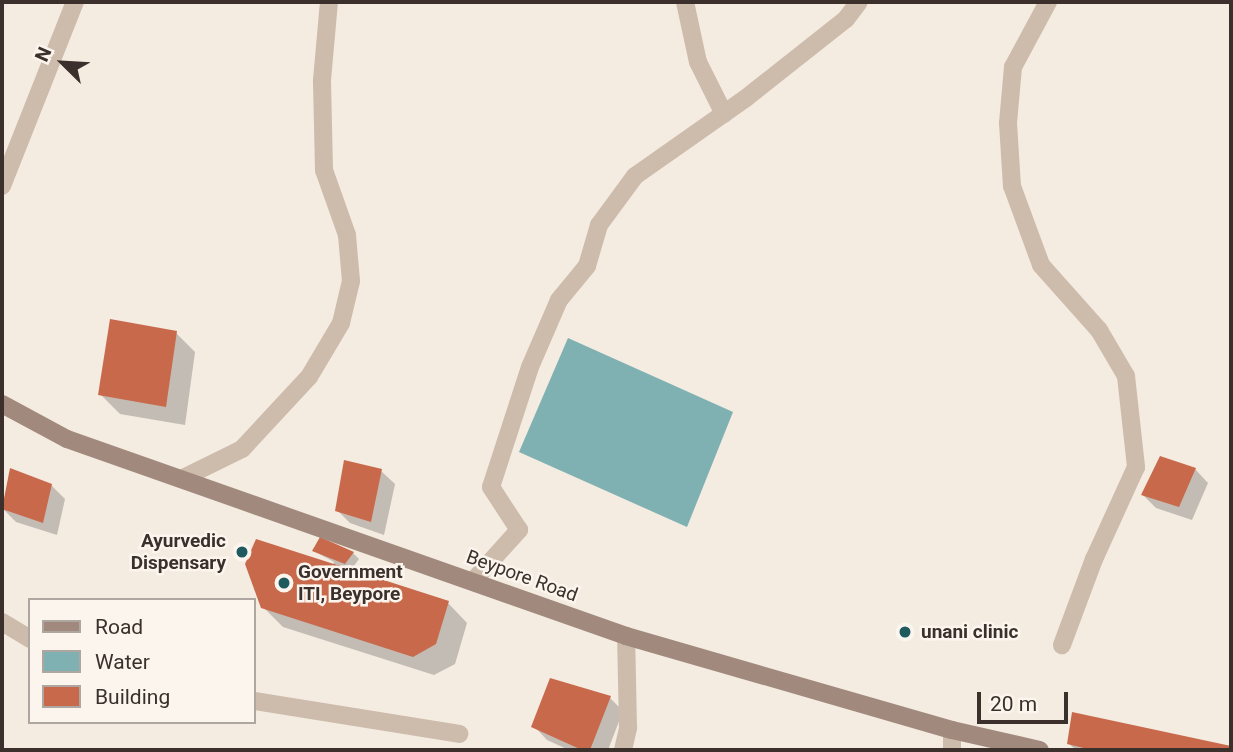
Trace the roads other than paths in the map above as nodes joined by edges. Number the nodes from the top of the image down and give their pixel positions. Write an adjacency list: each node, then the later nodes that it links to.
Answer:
1 (75, 2): 7 (street)
2 (329, 2): 9 (street)
3 (685, 2): 6 (street)
4 (859, 2): 6 (street)
5 (1046, 2): 14 (street)
6 (724, 114): 10 (street)
7 (2, 187)
8 (2, 404): 9 (main road, Beypore Road)
9 (181, 479): 10 (main road, Beypore Road)
10 (473, 581): 12 (main road, Beypore Road)
11 (2, 622): 13 (street)
12 (626, 636): 16 (main road, Beypore Road); 18 (street)
13 (28, 638)
14 (1062, 645)
15 (256, 701): 17 (street)
16 (952, 730): 19 (street); 20 (main road, Beypore Road)
17 (459, 734)
18 (623, 750)
19 (952, 750)
20 (1040, 750)

